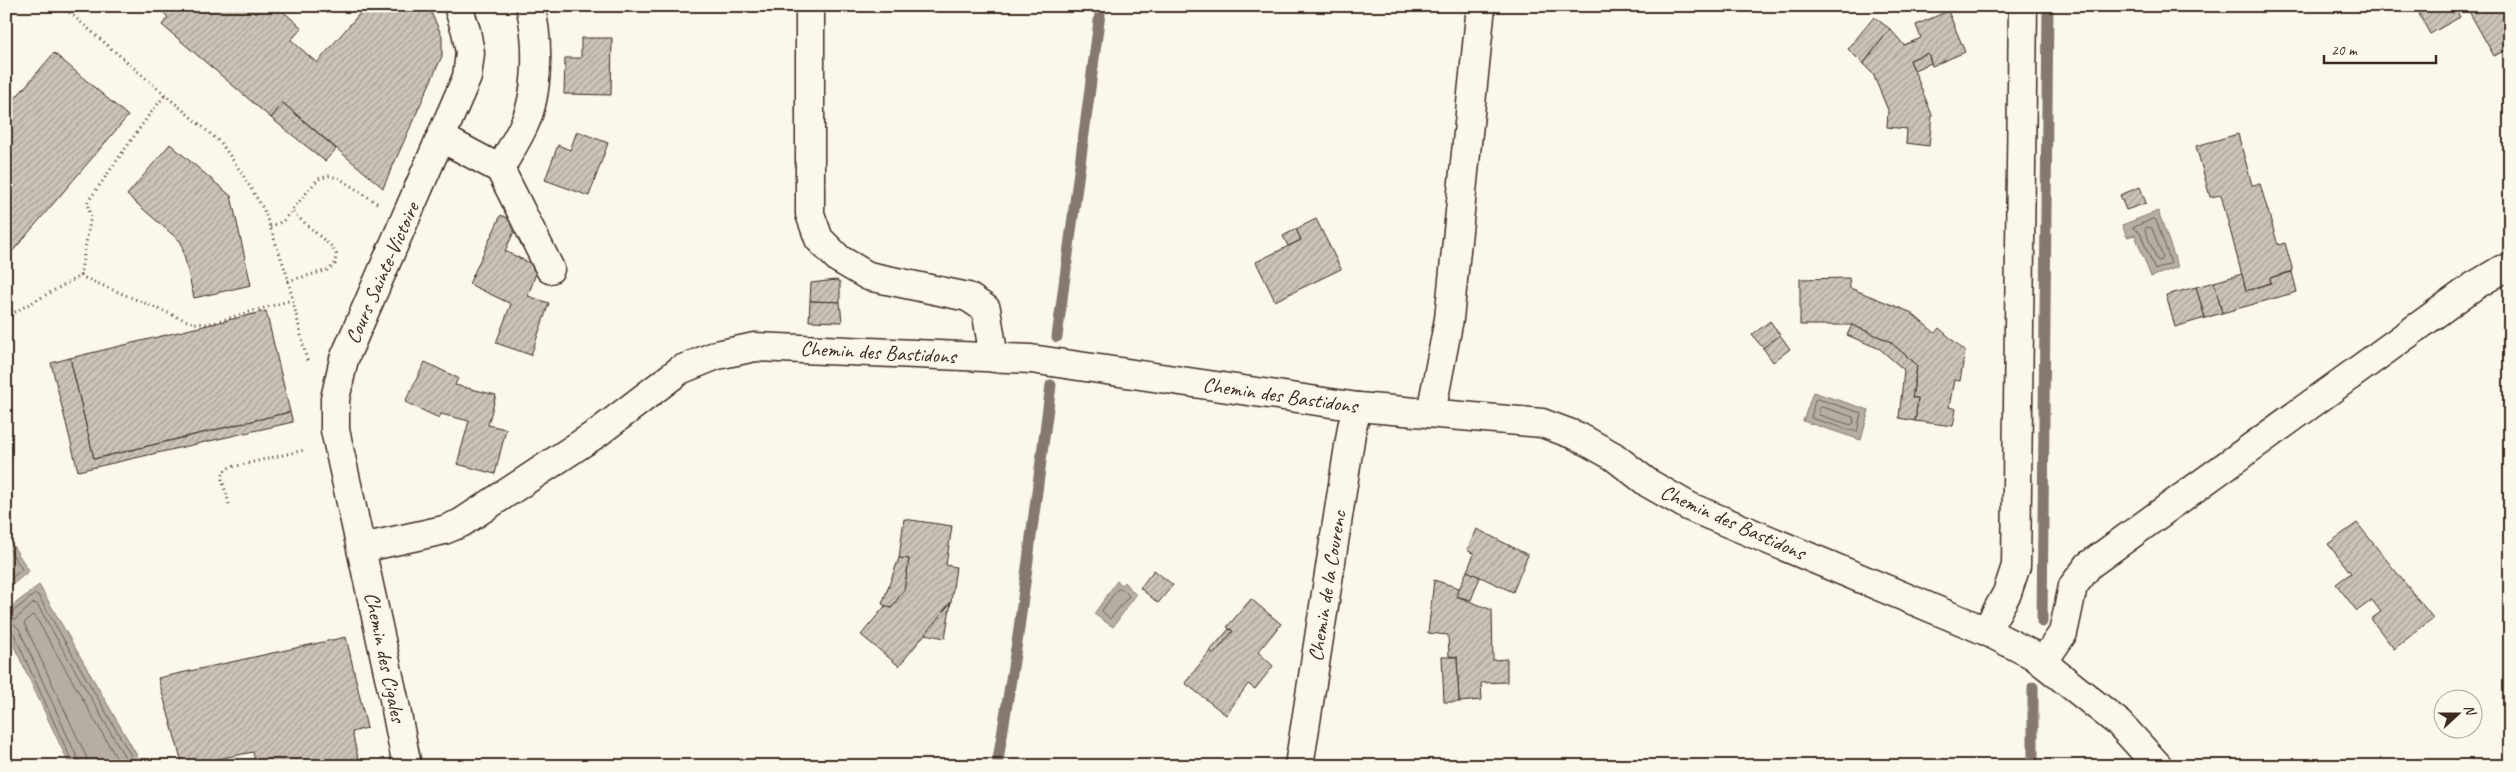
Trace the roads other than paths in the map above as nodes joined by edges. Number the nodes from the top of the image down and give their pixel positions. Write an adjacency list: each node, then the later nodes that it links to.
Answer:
1 (458, 6): 6 (street, Cours Sainte-Victoire)
2 (530, 6): 7 (street)
3 (810, 6): 10 (street)
4 (1481, 6): 12 (street)
5 (2023, 6): 14 (street)
6 (442, 138): 7 (street); 13 (street, Cours Sainte-Victoire)
7 (500, 169): 9 (street)
8 (2510, 268): 15 (street)
9 (550, 269)
10 (994, 358): 11 (street, Chemin des Bastidons); 13 (street, Chemin des Bastidons)
11 (1358, 407): 12 (street, Chemin des Bastidons); 17 (street, Chemin de la Courenc)
12 (1431, 413): 14 (street, Chemin des Bastidons)
13 (362, 548): 16 (street, Chemin des Cigales)
14 (1986, 631): 15 (street, Chemin des Bastidons)
15 (2043, 662): 18 (street, Chemin des Bastidons)
16 (407, 766)
17 (1299, 766)
18 (2158, 766)

